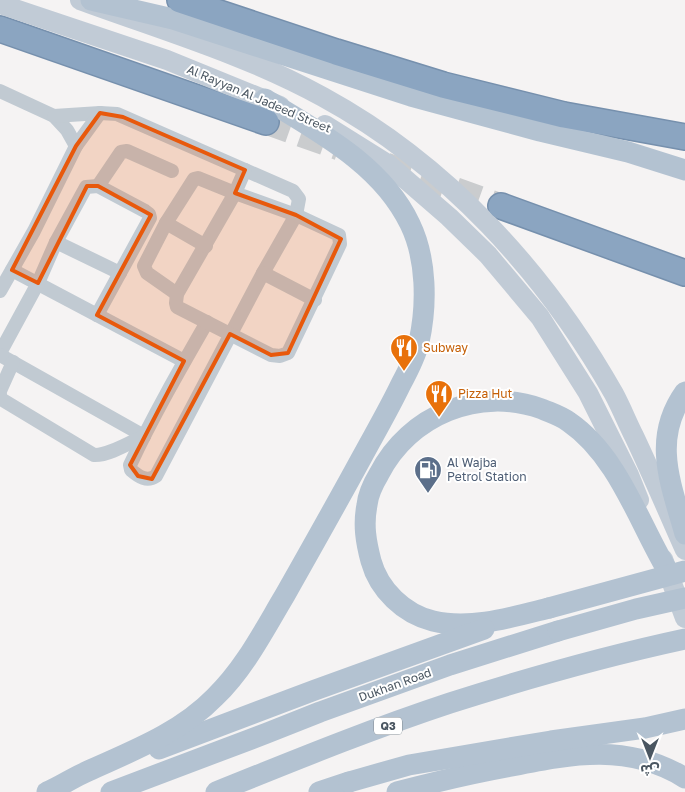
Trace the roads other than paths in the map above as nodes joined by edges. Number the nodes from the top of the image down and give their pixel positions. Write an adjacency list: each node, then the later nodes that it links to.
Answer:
1 (80, 0): 41 (main road, Al Rayyan Al Jadeed Street)
2 (91, 0): 13 (main road)
3 (180, 0): 10 (highway)
4 (0, 4): 7 (main road, Al Rayyan Al Jadeed Street)
5 (0, 29): 7 (highway)
6 (0, 91): 9 (street)
7 (266, 111): 42 (main road, Al Rayyan Al Jadeed Street); 49 (main road)
8 (100, 113): 9 (street); 11 (street); 12 (street)
9 (54, 116): 11 (street)
10 (685, 137)
11 (76, 146): 22 (street)
12 (245, 170): 16 (street); 18 (street)
13 (685, 170)
14 (172, 171): 15 (street)
15 (98, 186): 20 (street); 24 (street)
16 (235, 193): 18 (street); 19 (street); 21 (street)
17 (501, 206): 23 (highway)
18 (296, 215): 25 (street); 29 (street)
19 (166, 223): 21 (street); 28 (street)
20 (56, 242): 24 (street); 26 (street)
21 (206, 246): 28 (street)
22 (12, 270): 26 (street); 27 (street)
23 (685, 272)
24 (120, 273): 30 (street)
25 (263, 273): 29 (street); 32 (street)
26 (38, 284): 30 (street); 33 (street)
27 (0, 291)
28 (177, 294): 31 (street)
29 (315, 300): 32 (street)
30 (97, 315): 34 (street)
31 (207, 322): 32 (street); 34 (street)
32 (230, 334): 39 (street)
33 (0, 354): 35 (street)
34 (184, 361): 39 (street)
35 (13, 362): 36 (street); 39 (street)
36 (0, 391)
37 (685, 392): 40 (main road)
38 (0, 395): 39 (street)
39 (144, 436)
40 (685, 534)
41 (685, 550)
42 (676, 570): 44 (main road, bridge); 44 (main road); 45 (main road, Al Rayyan Al Jadeed Street)
43 (685, 598): 50 (main road, Dukhan Road, bridge)
44 (527, 614): 49 (main road)
45 (685, 618)
46 (685, 639): 51 (main road, Q3)
47 (685, 719): 52 (main road, bridge)
48 (685, 778): 53 (main road)
49 (48, 791)
50 (111, 792)
51 (216, 792)
52 (319, 792)
53 (397, 792)

